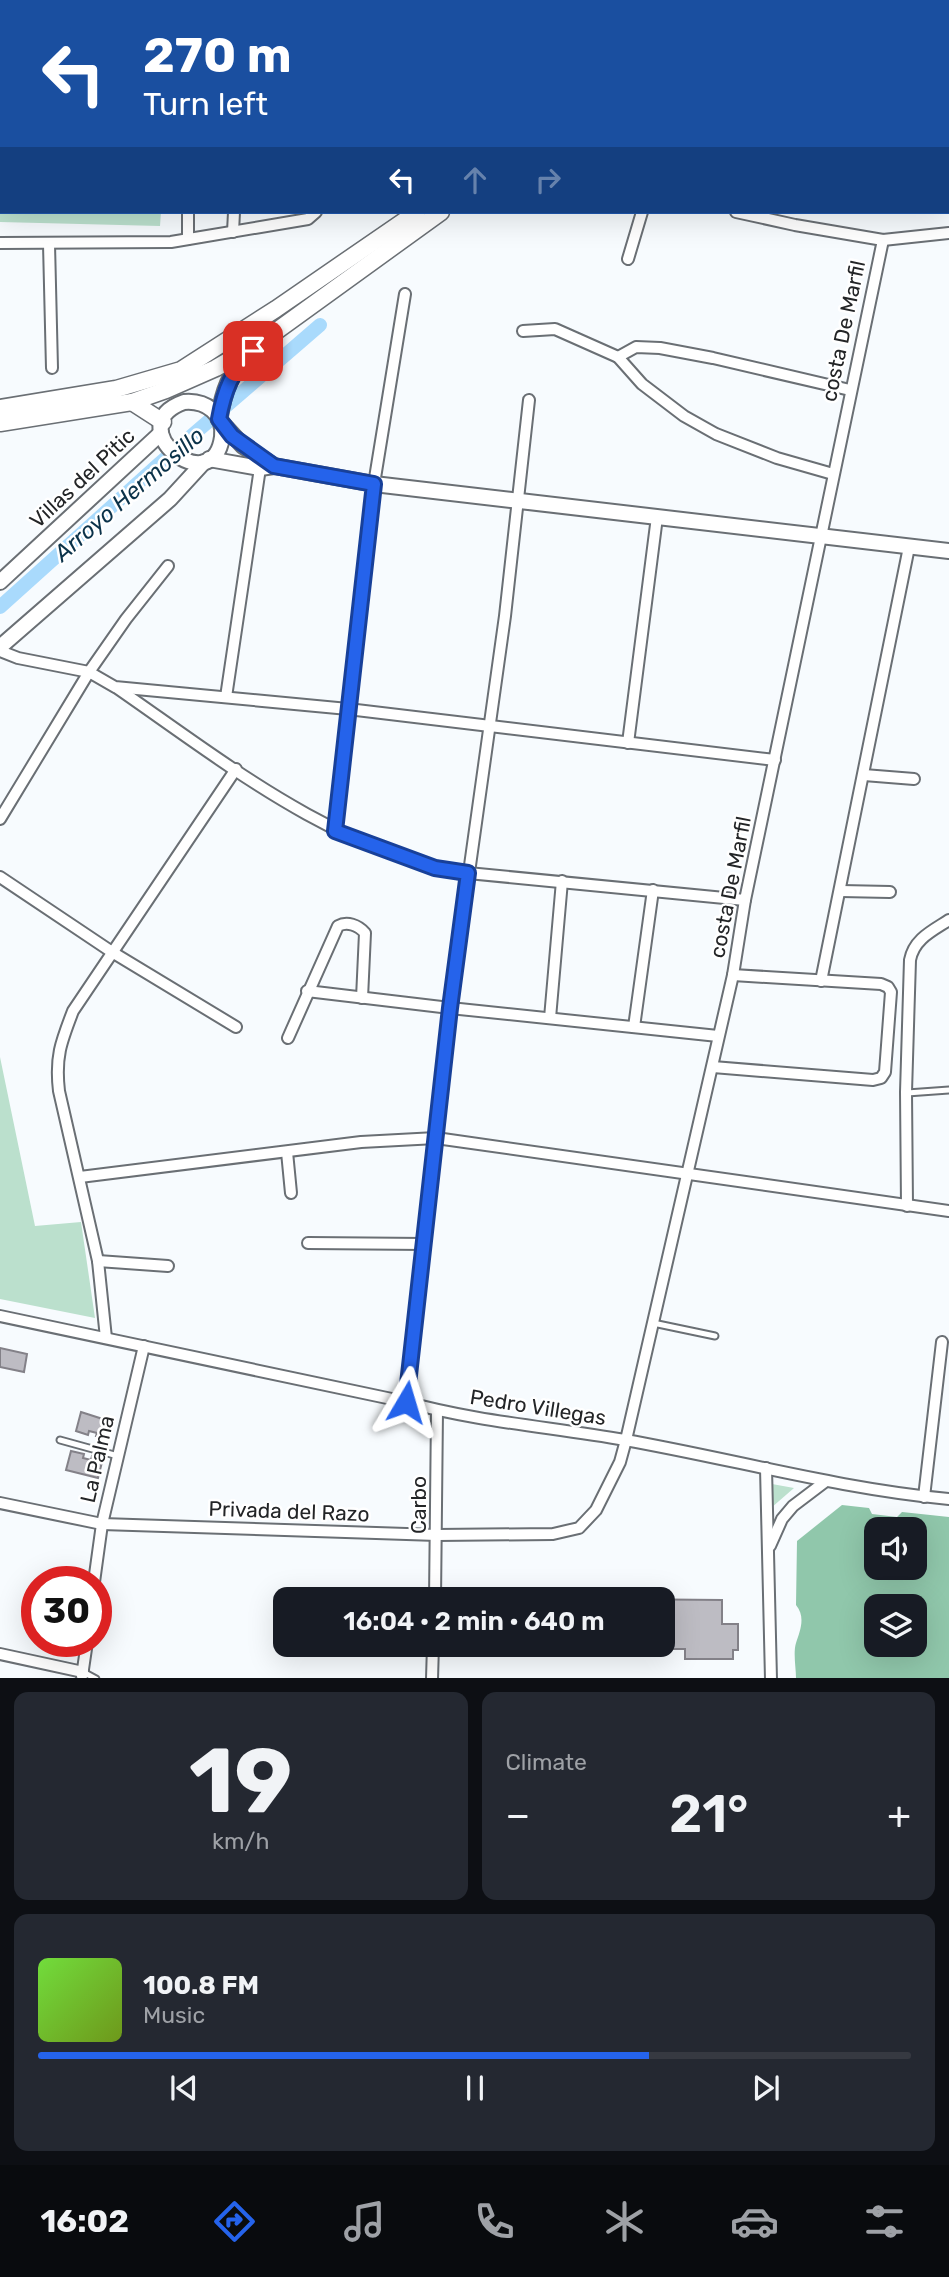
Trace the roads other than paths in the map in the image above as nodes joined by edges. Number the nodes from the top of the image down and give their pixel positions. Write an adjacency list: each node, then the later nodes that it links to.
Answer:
1 (188, 214): 10 (street)
2 (234, 214): 8 (street)
3 (314, 214): 8 (street)
4 (413, 214): 20 (main road)
5 (439, 214): 17 (main road)
6 (641, 214): 14 (street)
7 (745, 214): 11 (street)
8 (233, 232): 10 (street)
9 (949, 233): 11 (street)
10 (188, 239): 13 (street)
11 (883, 240): 21 (street, costa De Marfil)
12 (0, 243): 13 (street)
13 (49, 244): 19 (street)
14 (628, 259)
15 (405, 294): 31 (street)
16 (523, 331): 18 (street)
17 (264, 340): 20 (main road); 25 (main road)
18 (618, 357): 21 (street); 30 (street)
19 (52, 368)
20 (175, 379): 23 (main road); 24 (main road); 25 (street); 27 (street)
21 (850, 390): 30 (street, costa De Marfil)
22 (528, 400): 32 (street)
23 (132, 402): 26 (main road); 27 (main road)
24 (0, 408)
25 (216, 414): 27 (street); 28 (street); 29 (street)
26 (0, 423)
27 (167, 434): 28 (street); 38 (street, Villas del Pitic)
28 (207, 461): 29 (street); 39 (street)
29 (267, 467): 31 (street); 42 (street)
30 (834, 474): 34 (street, costa De Marfil)
31 (374, 484): 32 (street); 43 (street)
32 (518, 499): 33 (street); 44 (street)
33 (657, 517): 34 (street); 45 (street)
34 (821, 537): 35 (street); 46 (street, costa De Marfil)
35 (909, 547): 36 (street); 48 (street)
36 (949, 551)
37 (168, 566): 40 (street)
38 (0, 582)
39 (0, 649): 40 (street)
40 (89, 672): 41 (street); 50 (street)
41 (115, 687): 42 (street); 47 (street)
42 (226, 697): 43 (street)
43 (348, 709): 44 (street); 51 (street)
44 (488, 727): 45 (street); 52 (street)
45 (628, 743): 46 (street)
46 (775, 760): 58 (street, costa De Marfil)
47 (236, 769): 51 (street); 60 (street)
48 (864, 775): 49 (street); 56 (street)
49 (914, 779)
50 (0, 819)
51 (335, 831): 52 (street)
52 (468, 873): 54 (street); 65 (street)
53 (0, 877): 60 (street)
54 (562, 881): 55 (street); 66 (street)
55 (653, 890): 58 (street); 68 (street)
56 (841, 891): 57 (street); 62 (street)
57 (890, 892)
58 (745, 900): 61 (street, costa De Marfil)
59 (949, 920): 73 (street)
60 (112, 952): 67 (street); 77 (street)
61 (733, 975): 62 (street); 69 (street, costa De Marfil)
62 (821, 981): 71 (street)
63 (307, 991): 64 (street); 64 (street); 70 (street)
64 (362, 998): 65 (street)
65 (450, 1008): 66 (street); 74 (street)
66 (550, 1018): 68 (street)
67 (236, 1027)
68 (634, 1027): 69 (street)
69 (718, 1036): 71 (street, costa De Marfil)
70 (288, 1038)
71 (712, 1067): 76 (street, costa De Marfil)
72 (949, 1090): 73 (lane)
73 (906, 1093): 79 (street)
74 (436, 1139): 75 (street); 76 (street); 82 (street)
75 (286, 1152): 77 (street); 78 (street)
76 (687, 1174): 79 (street); 86 (street, costa De Marfil)
77 (80, 1177): 83 (street)
78 (290, 1193)
79 (906, 1206): 80 (street)
80 (949, 1211)
81 (308, 1243): 82 (street)
82 (425, 1244): 91 (street)
83 (98, 1261): 84 (street); 88 (street)
84 (168, 1266)
85 (0, 1316): 88 (street, Pedro Villegas)
86 (653, 1323): 87 (lane); 94 (street, costa De Marfil)
87 (715, 1336)
88 (106, 1338): 90 (street, Pedro Villegas)
89 (942, 1342): 98 (street)
90 (144, 1346): 91 (street, Pedro Villegas); 95 (street, La Palma)
91 (406, 1402): 92 (street, Pedro Villegas)
92 (437, 1411): 94 (street, Pedro Villegas); 103 (street, Carbo)
93 (60, 1440): 95 (lane)
94 (626, 1440): 96 (street, Pedro Villegas); 102 (street, costa De Marfil)
95 (118, 1457): 101 (street, La Palma)
96 (766, 1468): 97 (street, Pedro Villegas); 104 (street)
97 (826, 1481): 98 (street, Pedro Villegas); 104 (street)
98 (924, 1497): 99 (street, Pedro Villegas)
99 (949, 1499)
100 (0, 1503): 101 (street, Privada del Razo)
101 (102, 1524): 103 (street, Privada del Razo); 105 (street, La Palma)
102 (579, 1528): 103 (street, Privada del Razo)
103 (437, 1535): 106 (street, Carbo)
104 (767, 1552): 113 (street)
105 (96, 1566)
106 (435, 1587)
107 (0, 1654): 110 (street)
108 (85, 1657): 110 (street)
109 (433, 1657): 112 (street)
110 (83, 1675): 111 (lane)
111 (96, 1678)
112 (432, 1678)
113 (771, 1678)

